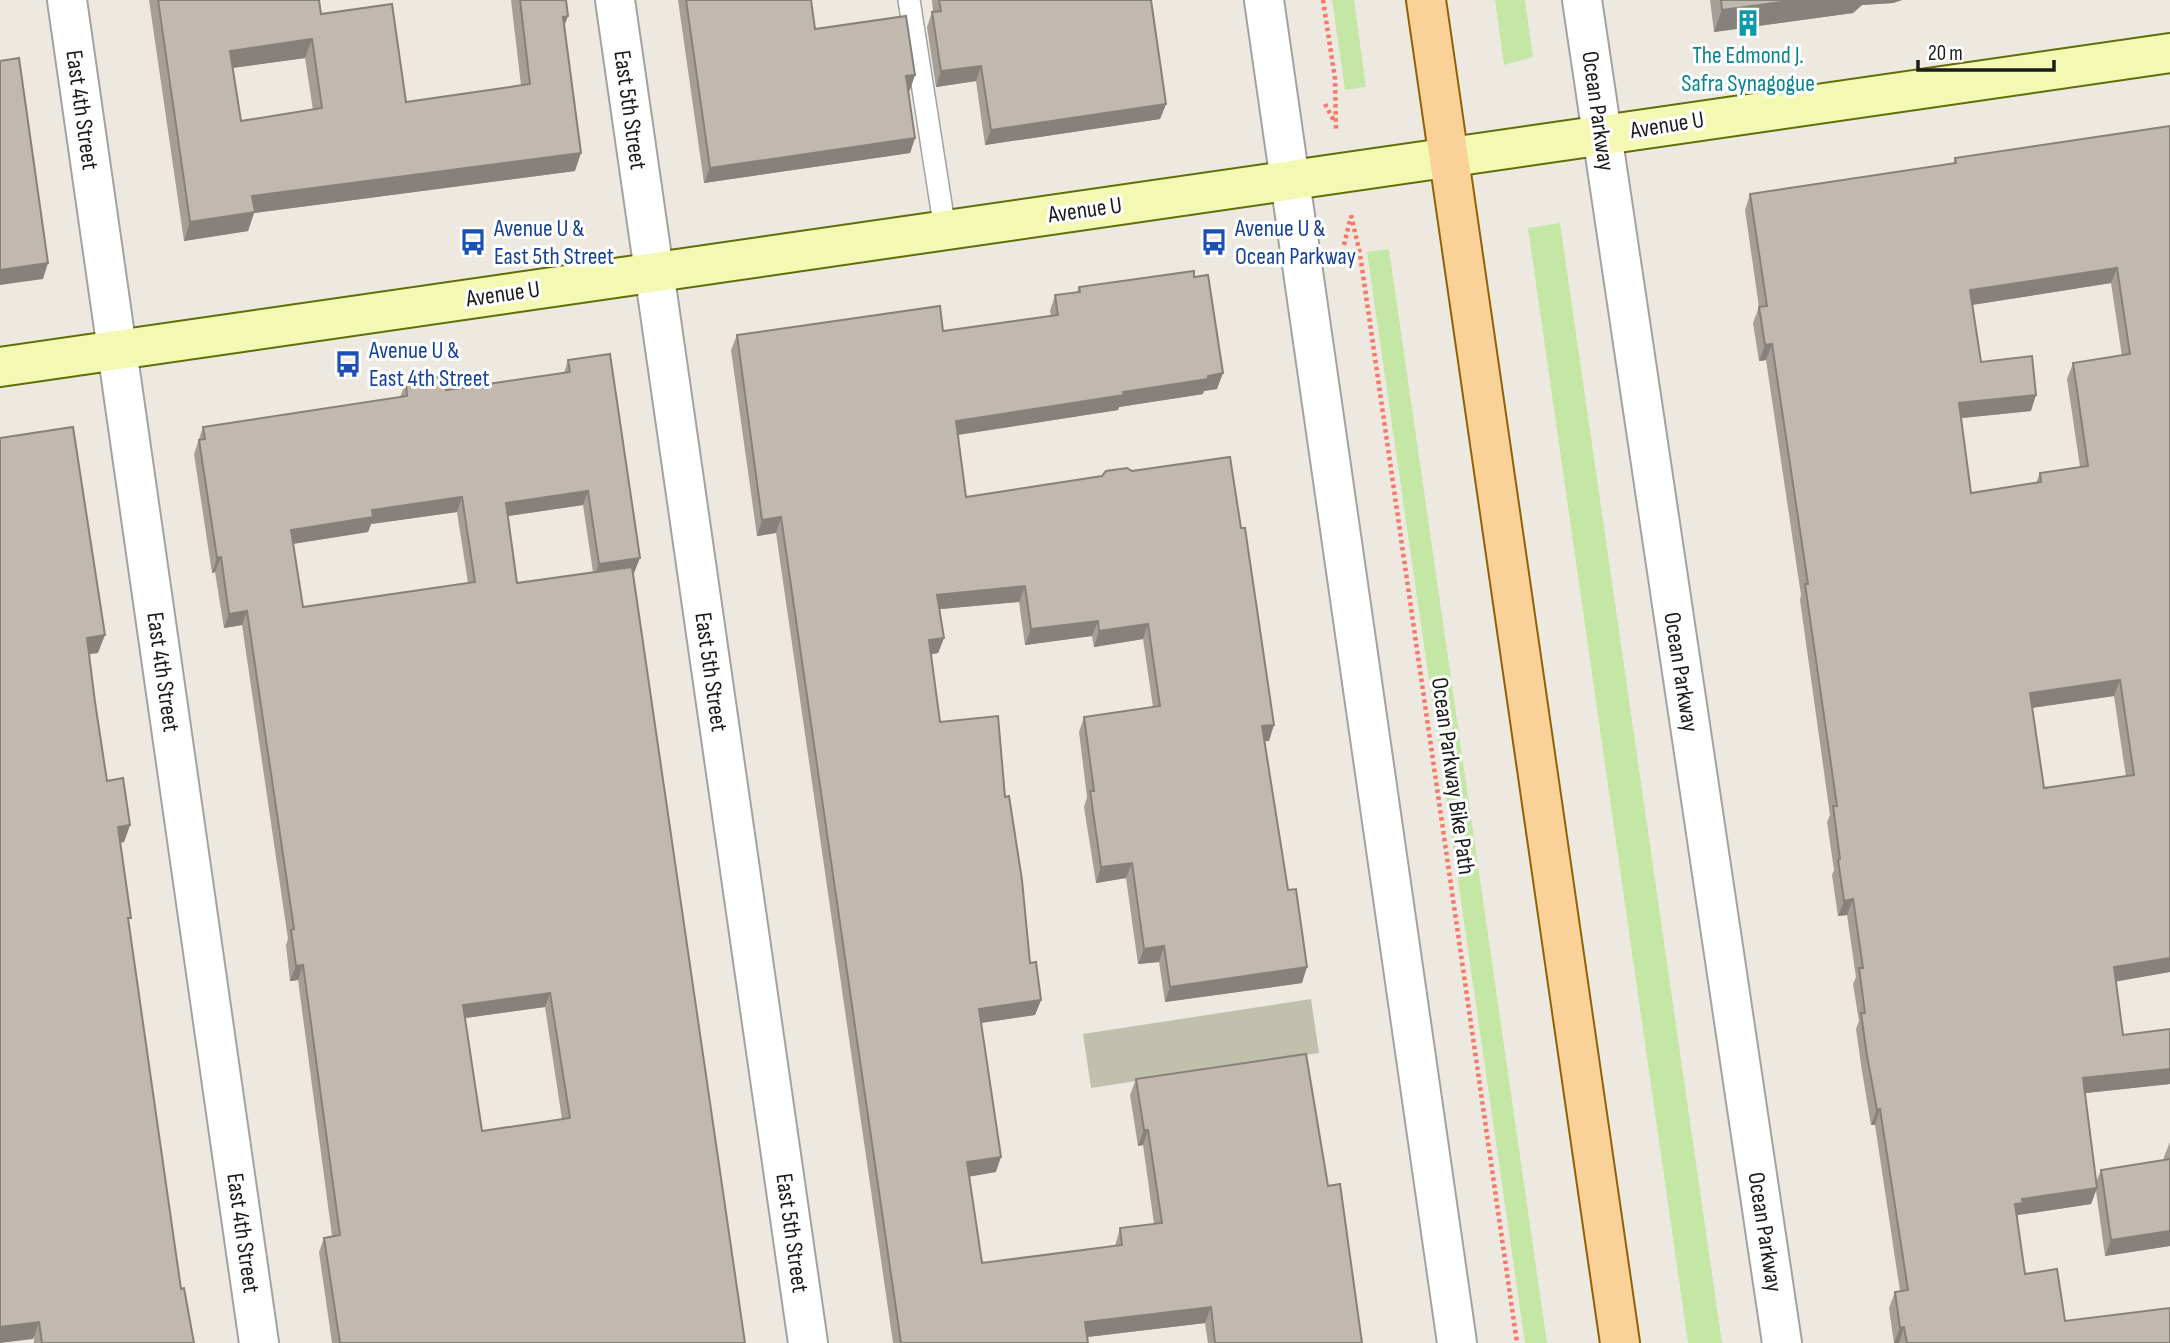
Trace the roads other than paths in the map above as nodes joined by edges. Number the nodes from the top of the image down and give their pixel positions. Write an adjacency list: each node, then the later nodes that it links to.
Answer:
1 (66, 0): 13 (street, East 4th Street)
2 (614, 0): 12 (street, East 5th Street)
3 (909, 0): 11 (lane)
4 (1264, 0): 10 (street)
5 (1426, 0): 9 (main road)
6 (1582, 0): 8 (street, Ocean Parkway)
7 (2170, 52): 8 (main road, Avenue U)
8 (1602, 135): 9 (main road, Avenue U); 19 (street, Ocean Parkway)
9 (1449, 157): 10 (main road, Avenue U); 18 (main road)
10 (1290, 181): 11 (main road, Avenue U); 17 (street)
11 (946, 230): 12 (main road, Avenue U)
12 (653, 272): 13 (main road, Avenue U); 16 (street, East 5th Street)
13 (117, 350): 14 (main road, Avenue U); 15 (street, East 4th Street)
14 (0, 367)
15 (259, 1343)
16 (808, 1343)
17 (1457, 1343)
18 (1620, 1343)
19 (1782, 1343)

